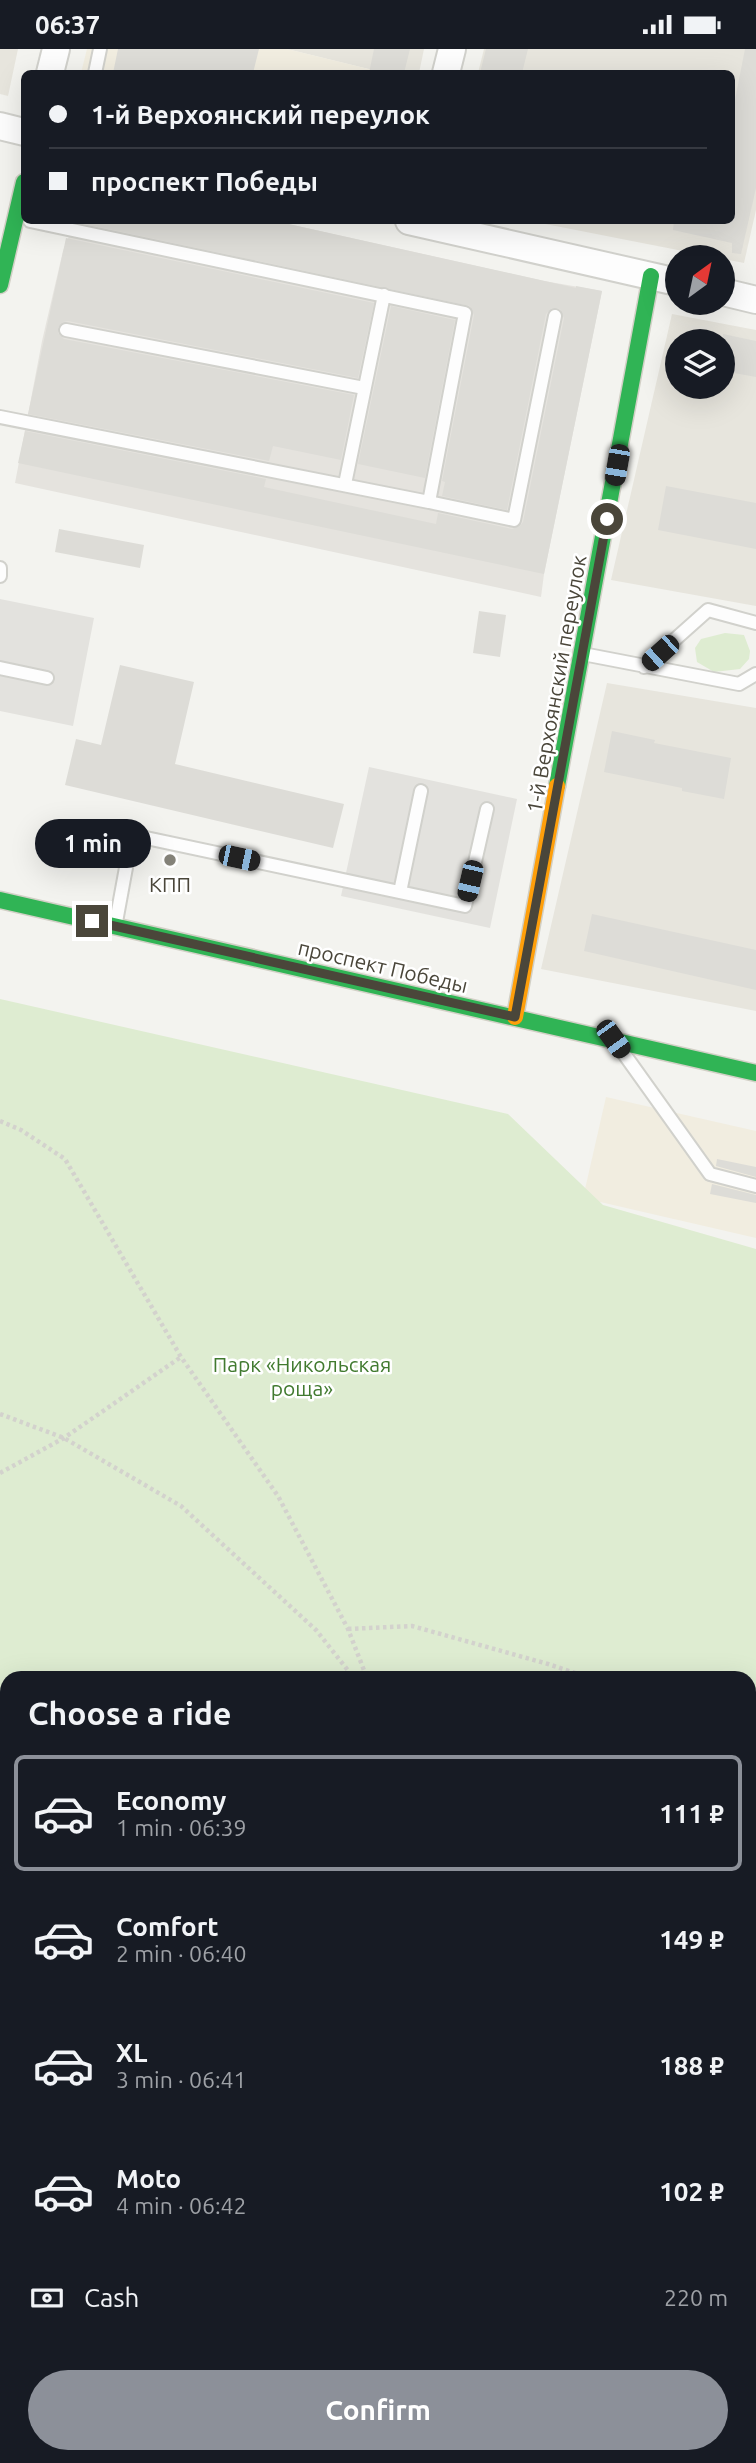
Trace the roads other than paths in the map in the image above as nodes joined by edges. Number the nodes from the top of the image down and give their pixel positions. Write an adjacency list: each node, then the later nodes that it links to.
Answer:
1 (56, 49): 4 (street)
2 (100, 49): 5 (lane)
3 (452, 49): 6 (street)
4 (51, 70)
5 (96, 70)
6 (447, 70)
7 (0, 126): 8 (street)
8 (21, 131)
9 (21, 200): 10 (street)
10 (18, 218): 15 (street)
11 (47, 224): 16 (lane)
12 (422, 224): 13 (street)
13 (651, 276): 14 (street); 28 (street, 1-й Верхоянский переулок)
14 (665, 279)
15 (0, 285)
16 (384, 295): 21 (lane); 24 (lane)
17 (735, 295): 18 (street)
18 (756, 300)
19 (555, 316): 24 (lane)
20 (66, 330): 21 (lane)
21 (364, 388): 23 (lane)
22 (0, 417): 23 (lane)
23 (345, 484): 24 (lane)
24 (429, 502)
25 (0, 568): 26 (lane)
26 (0, 576)
27 (756, 623): 29 (lane)
28 (583, 654): 29 (lane); 38 (street, 1-й Верхоянский переулок)
29 (644, 667): 31 (lane)
30 (0, 668): 32 (lane)
31 (756, 674)
32 (47, 678)
33 (421, 791): 35 (lane)
34 (486, 809): 35 (lane)
35 (400, 892): 37 (lane)
36 (0, 901): 37 (street, проспект Победы)
37 (115, 927): 38 (street, проспект Победы)
38 (515, 1017): 39 (street, проспект Победы)
39 (613, 1039): 40 (street, проспект Победы); 41 (lane)
40 (756, 1073)
41 (756, 1186)

